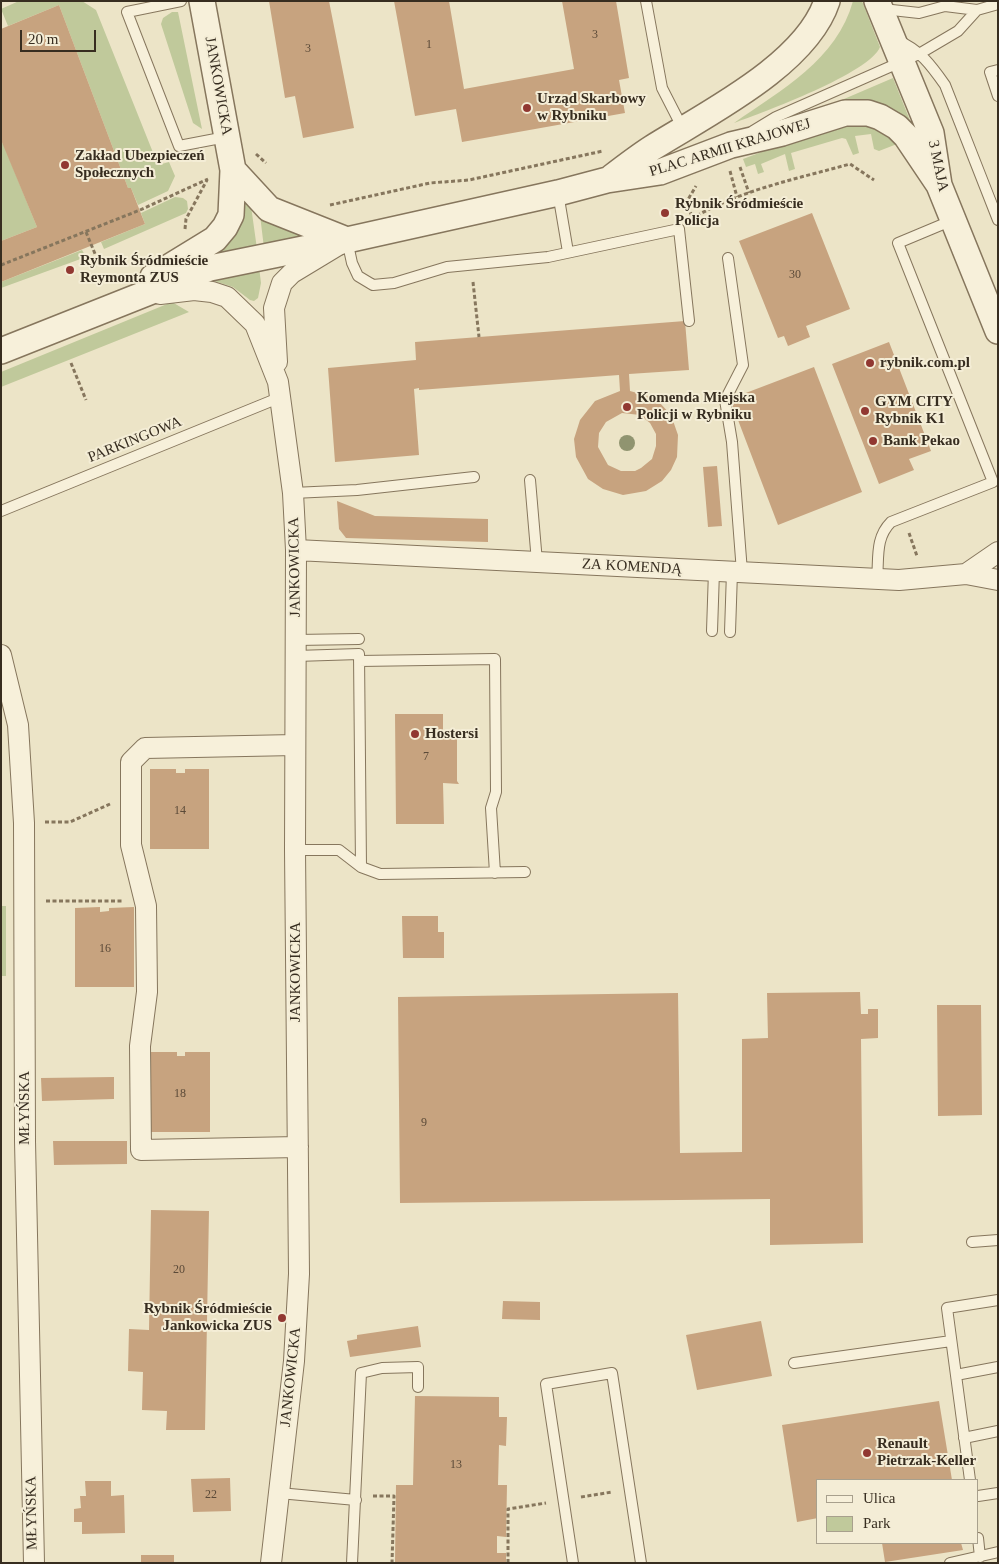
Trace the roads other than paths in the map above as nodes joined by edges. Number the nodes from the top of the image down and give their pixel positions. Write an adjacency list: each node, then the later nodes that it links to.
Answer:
1 (181, 1): 12 (lane)
2 (202, 1): 12 (street, JANKOWICKA)
3 (646, 1): 11 (lane)
4 (827, 1): 11 (street, PLAC ARMII KRAJOWEJ)
5 (878, 4): 7 (lane); 8 (street, 3 MAJA)
6 (998, 4): 7 (lane)
7 (977, 10): 8 (lane)
8 (911, 58): 13 (lane); 16 (street, 3 MAJA); 19 (lane)
9 (998, 70): 10 (lane)
10 (998, 96)
11 (683, 130): 15 (street, PLAC ARMII KRAJOWEJ)
12 (227, 137): 14 (street, JANKOWICKA)
13 (729, 154): 15 (street, PLAC ARMII KRAJOWEJ); 16 (street, PLAC ARMII KRAJOWEJ)
14 (227, 168): 20 (street); 23 (street, JANKOWICKA)
15 (607, 180): 17 (street, PLAC ARMII KRAJOWEJ)
16 (939, 185): 18 (street, 3 MAJA)
17 (558, 193): 20 (street, PLAC ARMII KRAJOWEJ); 21 (lane)
18 (953, 220): 25 (street, 3 MAJA); 37 (lane)
19 (998, 220)
20 (347, 240): 21 (lane); 23 (street, PLAC ARMII KRAJOWEJ); 27 (street)
21 (568, 252): 24 (lane)
22 (728, 258): 35 (lane)
23 (129, 300): 26 (street, PLAC ARMII KRAJOWEJ); 27 (street)
24 (689, 321)
25 (998, 331)
26 (1, 351)
27 (279, 389): 30 (street, JANKOWICKA); 31 (lane, PARKINGOWA)
28 (474, 477): 30 (lane)
29 (530, 480): 34 (lane)
30 (293, 493): 32 (street, JANKOWICKA)
31 (1, 511)
32 (296, 550): 34 (street, ZA KOMENDĄ); 42 (street, JANKOWICKA)
33 (998, 552): 36 (street, ZA KOMENDĄ)
34 (537, 562): 35 (street, ZA KOMENDĄ)
35 (730, 572): 37 (street, ZA KOMENDĄ); 39 (lane); 40 (lane)
36 (966, 574): 37 (street, ZA KOMENDĄ); 38 (street, ZA KOMENDĄ)
37 (877, 579)
38 (998, 580)
39 (712, 631)
40 (730, 632)
41 (359, 639): 42 (lane)
42 (296, 648): 44 (lane); 45 (street, JANKOWICKA)
43 (1, 655): 69 (street, MŁYŃSKA)
44 (359, 658): 47 (lane); 49 (lane)
45 (295, 745): 46 (street, JANKOWICKA); 50 (street)
46 (295, 850): 47 (lane); 50 (street, JANKOWICKA)
47 (361, 868): 49 (lane)
48 (525, 872): 49 (lane)
49 (495, 873)
50 (298, 1147): 62 (street, JANKOWICKA)
51 (998, 1240): 52 (lane)
52 (972, 1242)
53 (998, 1300): 54 (lane)
54 (951, 1341): 55 (lane); 57 (lane)
55 (794, 1363)
56 (998, 1367): 57 (lane)
57 (956, 1375): 60 (lane)
58 (418, 1387): 65 (lane)
59 (998, 1431): 60 (lane)
60 (964, 1438): 61 (lane)
61 (970, 1479)
62 (279, 1493): 65 (lane); 70 (street, JANKOWICKA)
63 (998, 1493): 64 (lane)
64 (979, 1496)
65 (356, 1500): 71 (lane)
66 (979, 1544): 68 (lane)
67 (998, 1552): 68 (lane)
68 (980, 1557): 74 (lane)
69 (34, 1563)
70 (271, 1563)
71 (352, 1563)
72 (573, 1563): 73 (lane)
73 (641, 1563)
74 (950, 1563)

